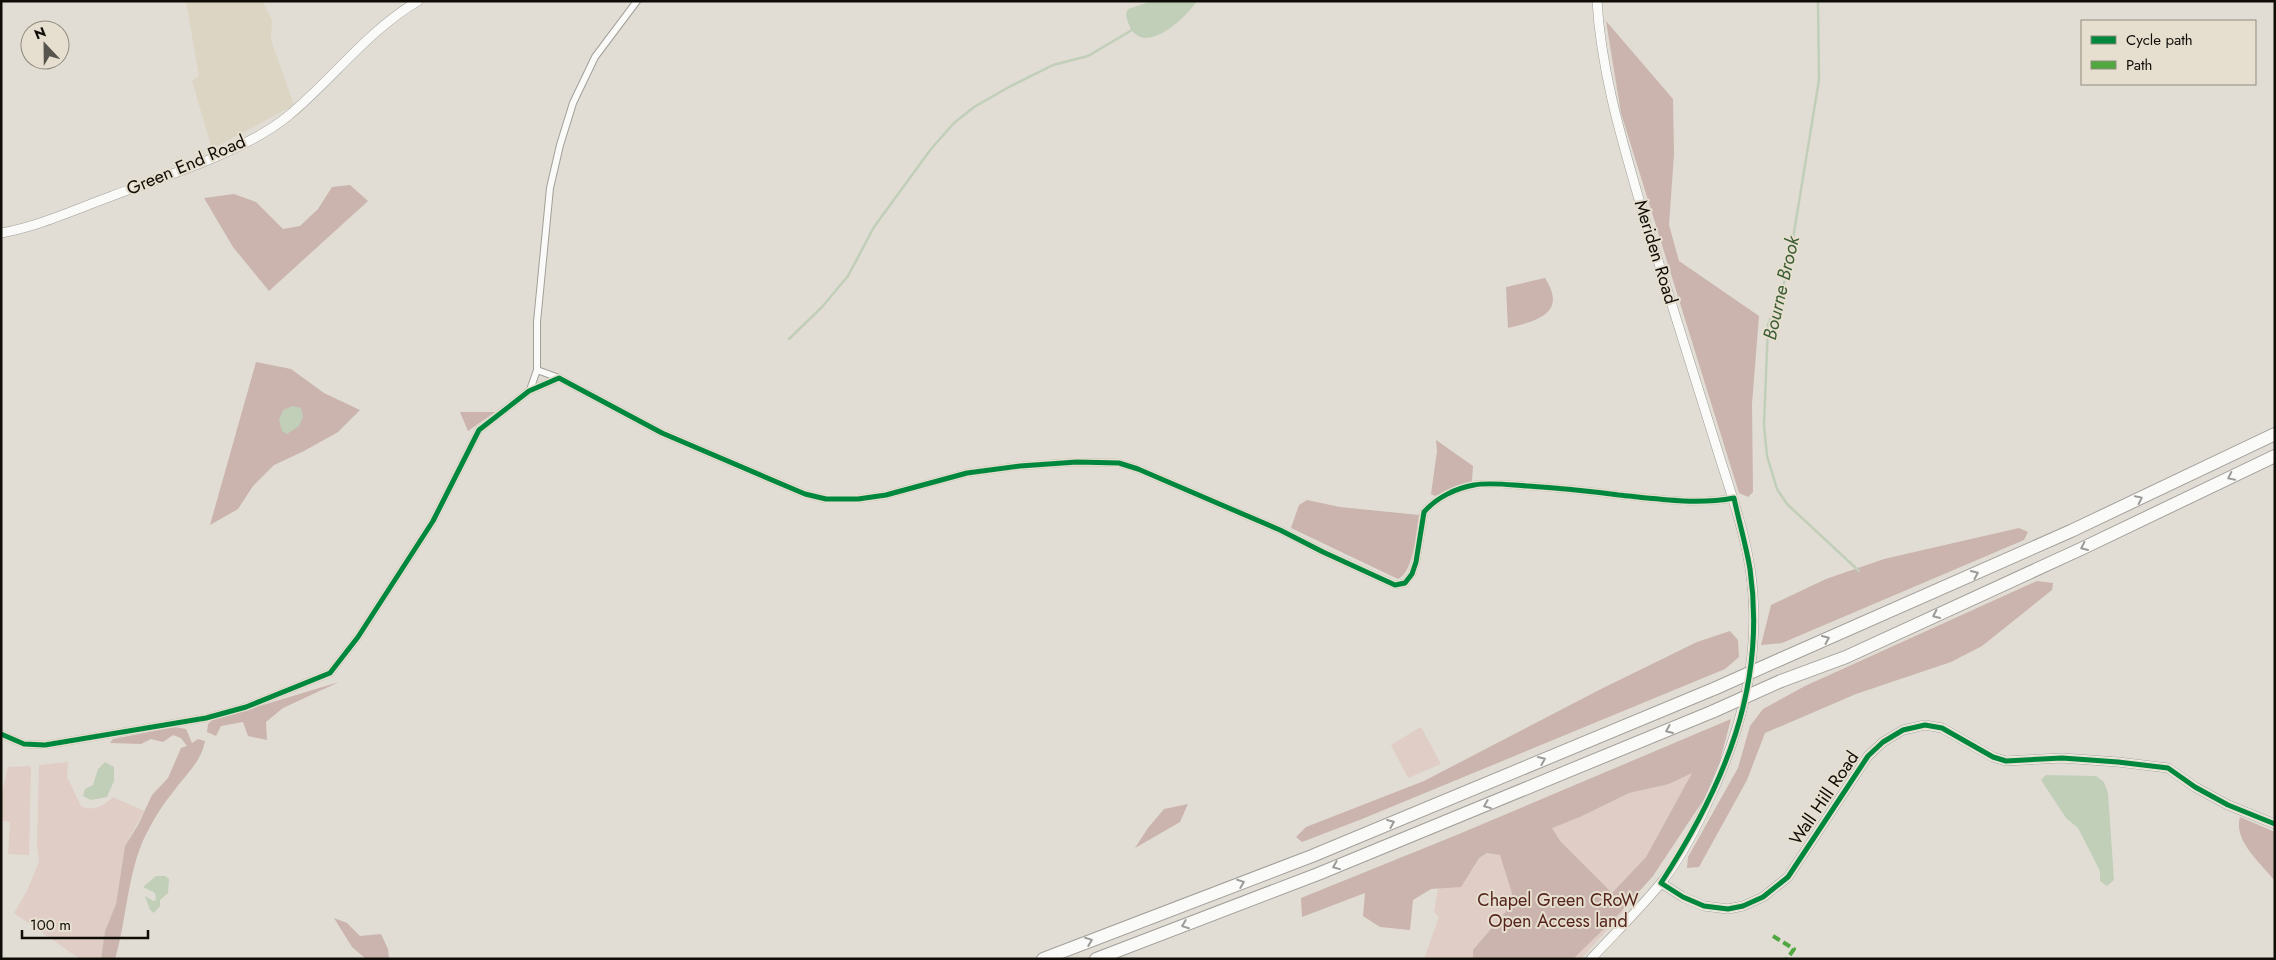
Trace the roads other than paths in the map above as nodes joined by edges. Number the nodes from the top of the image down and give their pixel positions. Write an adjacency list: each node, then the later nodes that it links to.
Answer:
1 (418, 1): 4 (street, Green End Road)
2 (637, 1): 5 (street)
3 (1597, 1): 10 (street, Meriden Road)
4 (1, 233)
5 (537, 370): 6 (street); 7 (street)
6 (560, 378): 7 (street); 10 (street)
7 (529, 391): 11 (street)
8 (2275, 434): 14 (highway, one-way to 8, bridge)
9 (2275, 456): 15 (highway, one-way to 15, bridge)
10 (1734, 498): 13 (street, Meriden Road)
11 (1, 734)
12 (2275, 824): 13 (street, Wall Hill Road)
13 (1661, 883): 16 (street, Meriden Road)
14 (1044, 959)
15 (1096, 959)
16 (1590, 959)

